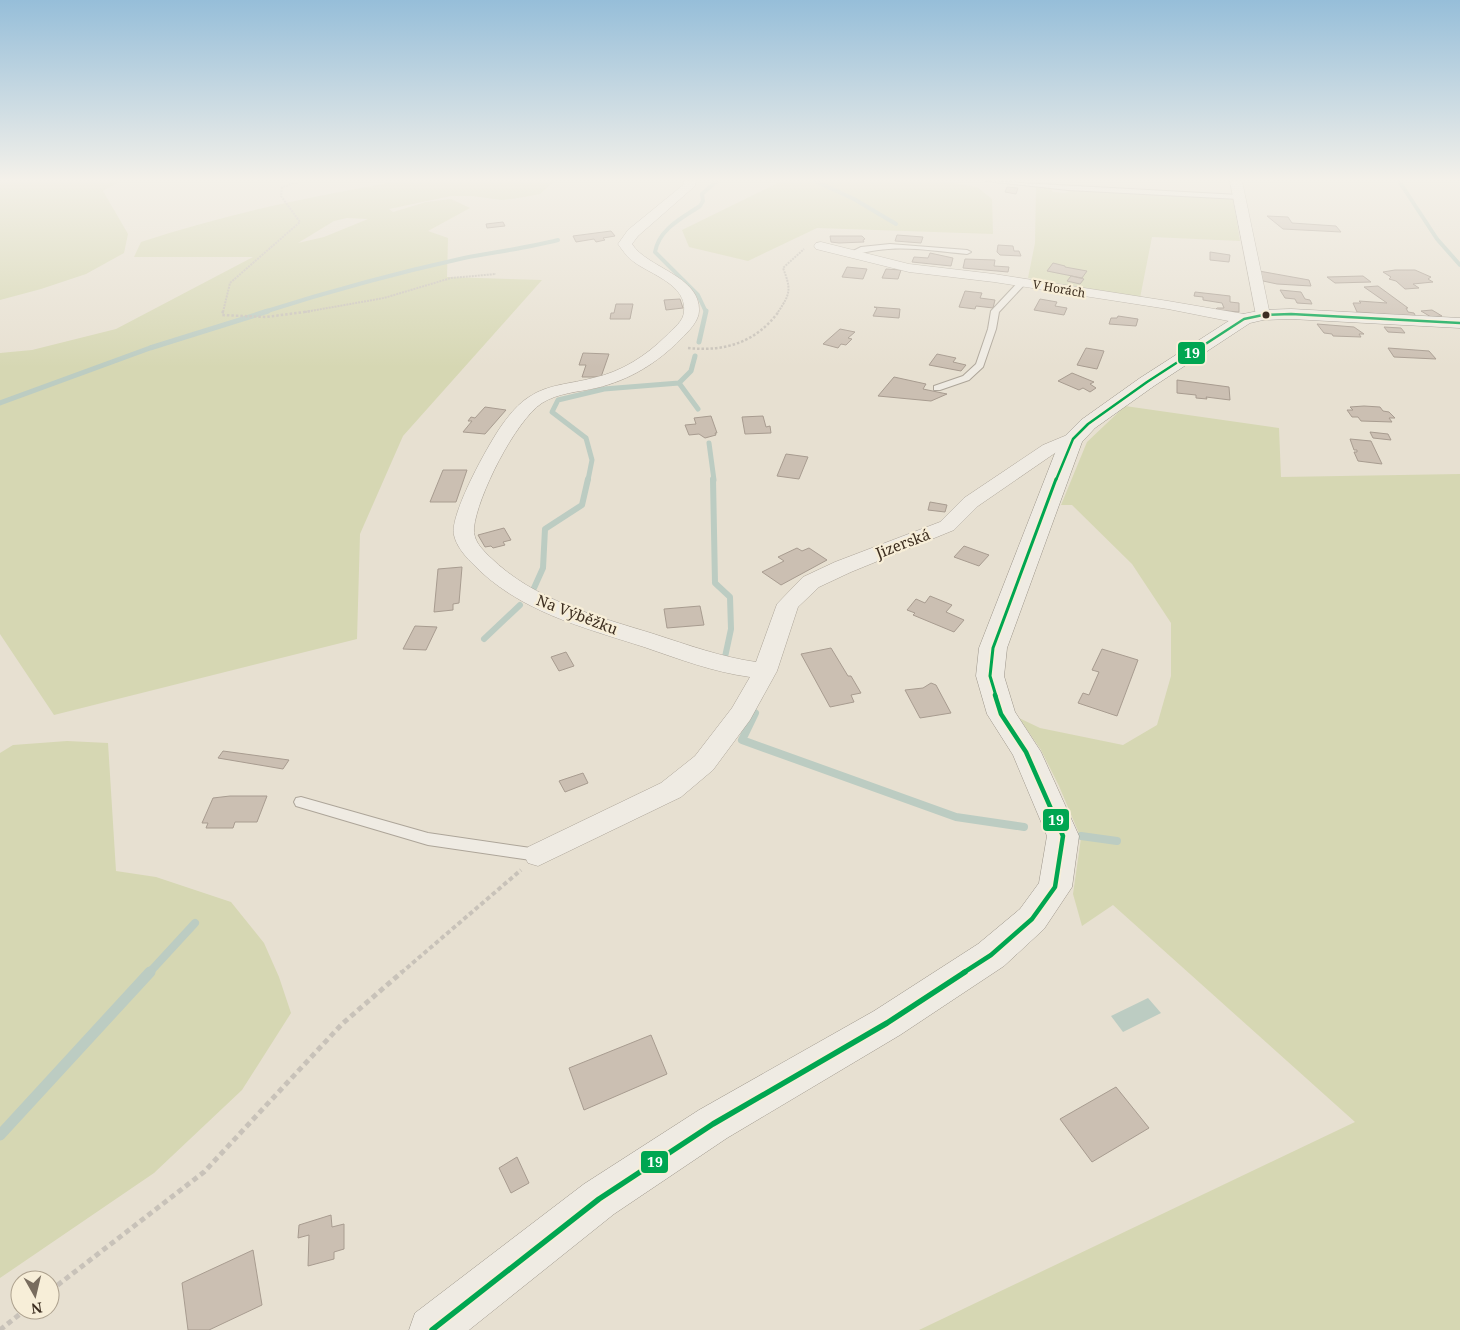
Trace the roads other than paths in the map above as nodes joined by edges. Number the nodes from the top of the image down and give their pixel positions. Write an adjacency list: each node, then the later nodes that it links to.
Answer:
1 (626, 243): 11 (street, Na Výběžku)
2 (1245, 243): 7 (street)
3 (821, 246): 5 (street, V Horách)
4 (967, 252): 5 (lane)
5 (852, 254): 6 (street, V Horách)
6 (1024, 282): 7 (street, V Horách); 9 (lane)
7 (1254, 317): 8 (street); 10 (street, Jizerská)
8 (1460, 323)
9 (937, 388)
10 (1073, 439): 11 (street, Jizerská); 14 (street, Jizerská)
11 (764, 671): 13 (street)
12 (301, 802): 13 (lane)
13 (538, 855)
14 (432, 1330)

